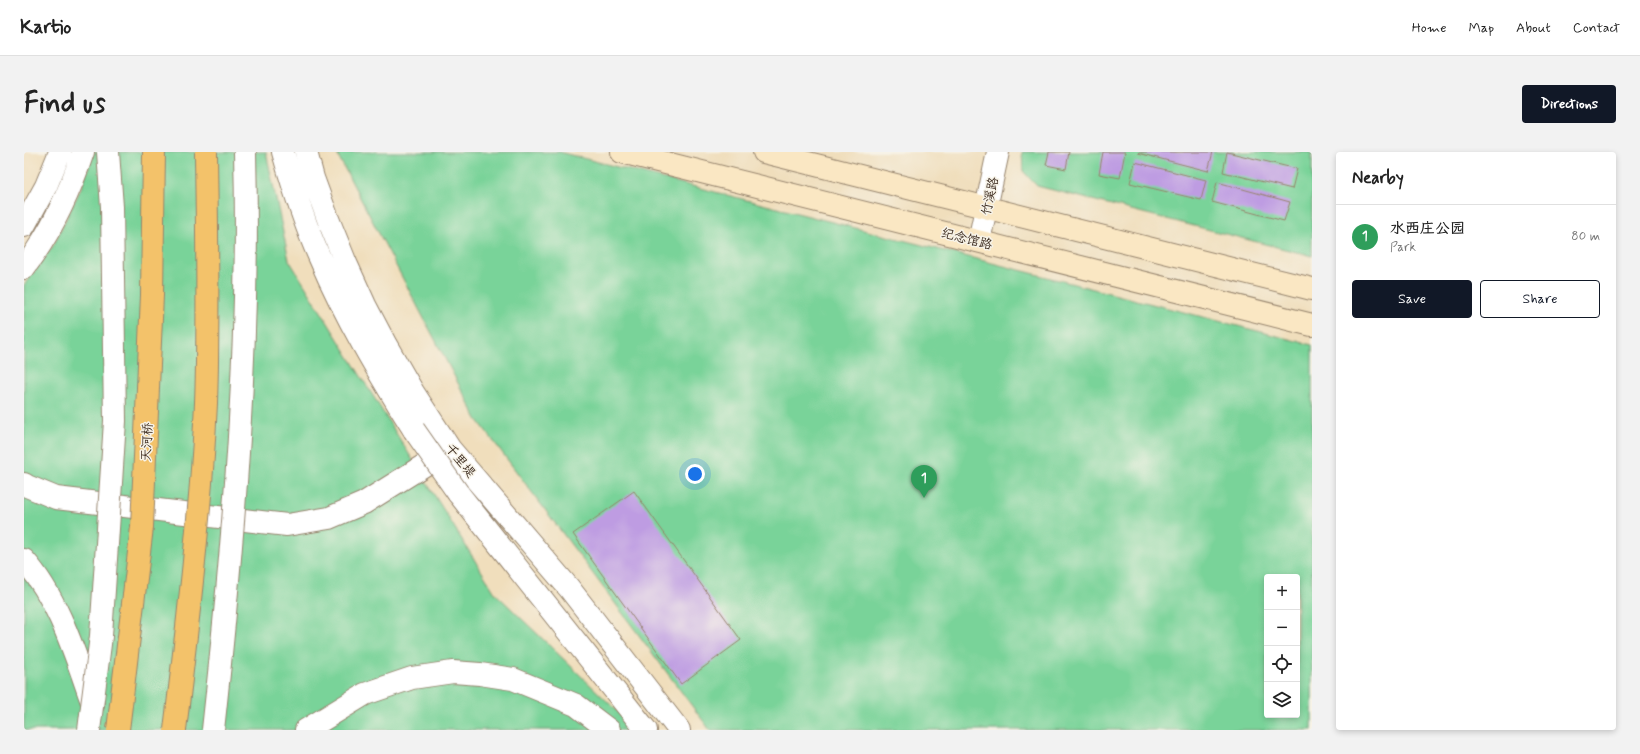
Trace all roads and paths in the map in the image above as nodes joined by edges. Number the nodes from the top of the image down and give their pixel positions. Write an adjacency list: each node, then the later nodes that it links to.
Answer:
1 (60, 152): 13 (street)
2 (83, 152): 15 (street)
3 (108, 152): 21 (street, bridge)
4 (154, 152): 24 (highway, 天河桥, bridge)
5 (206, 152): 25 (highway, bridge)
6 (245, 152): 26 (street, bridge)
7 (283, 152): 28 (street, bridge)
8 (306, 152): 18 (street, 千里堤)
9 (622, 152): 14 (main road, 纪念馆路)
10 (764, 152): 12 (main road)
11 (998, 152): 12 (street, 竹溪路)
12 (986, 207): 14 (street, 竹溪路); 16 (main road)
13 (24, 226)
14 (979, 241): 17 (main road, 纪念馆路)
15 (24, 268)
16 (1312, 289)
17 (1312, 325)
18 (450, 449): 19 (street); 29 (street, 千里堤)
19 (24, 484)
20 (24, 560): 21 (street)
21 (92, 704): 23 (street, bridge)
22 (608, 729): 27 (street)
23 (89, 730)
24 (118, 730)
25 (175, 730)
26 (214, 730)
27 (306, 730)
28 (646, 730)
29 (679, 730)

